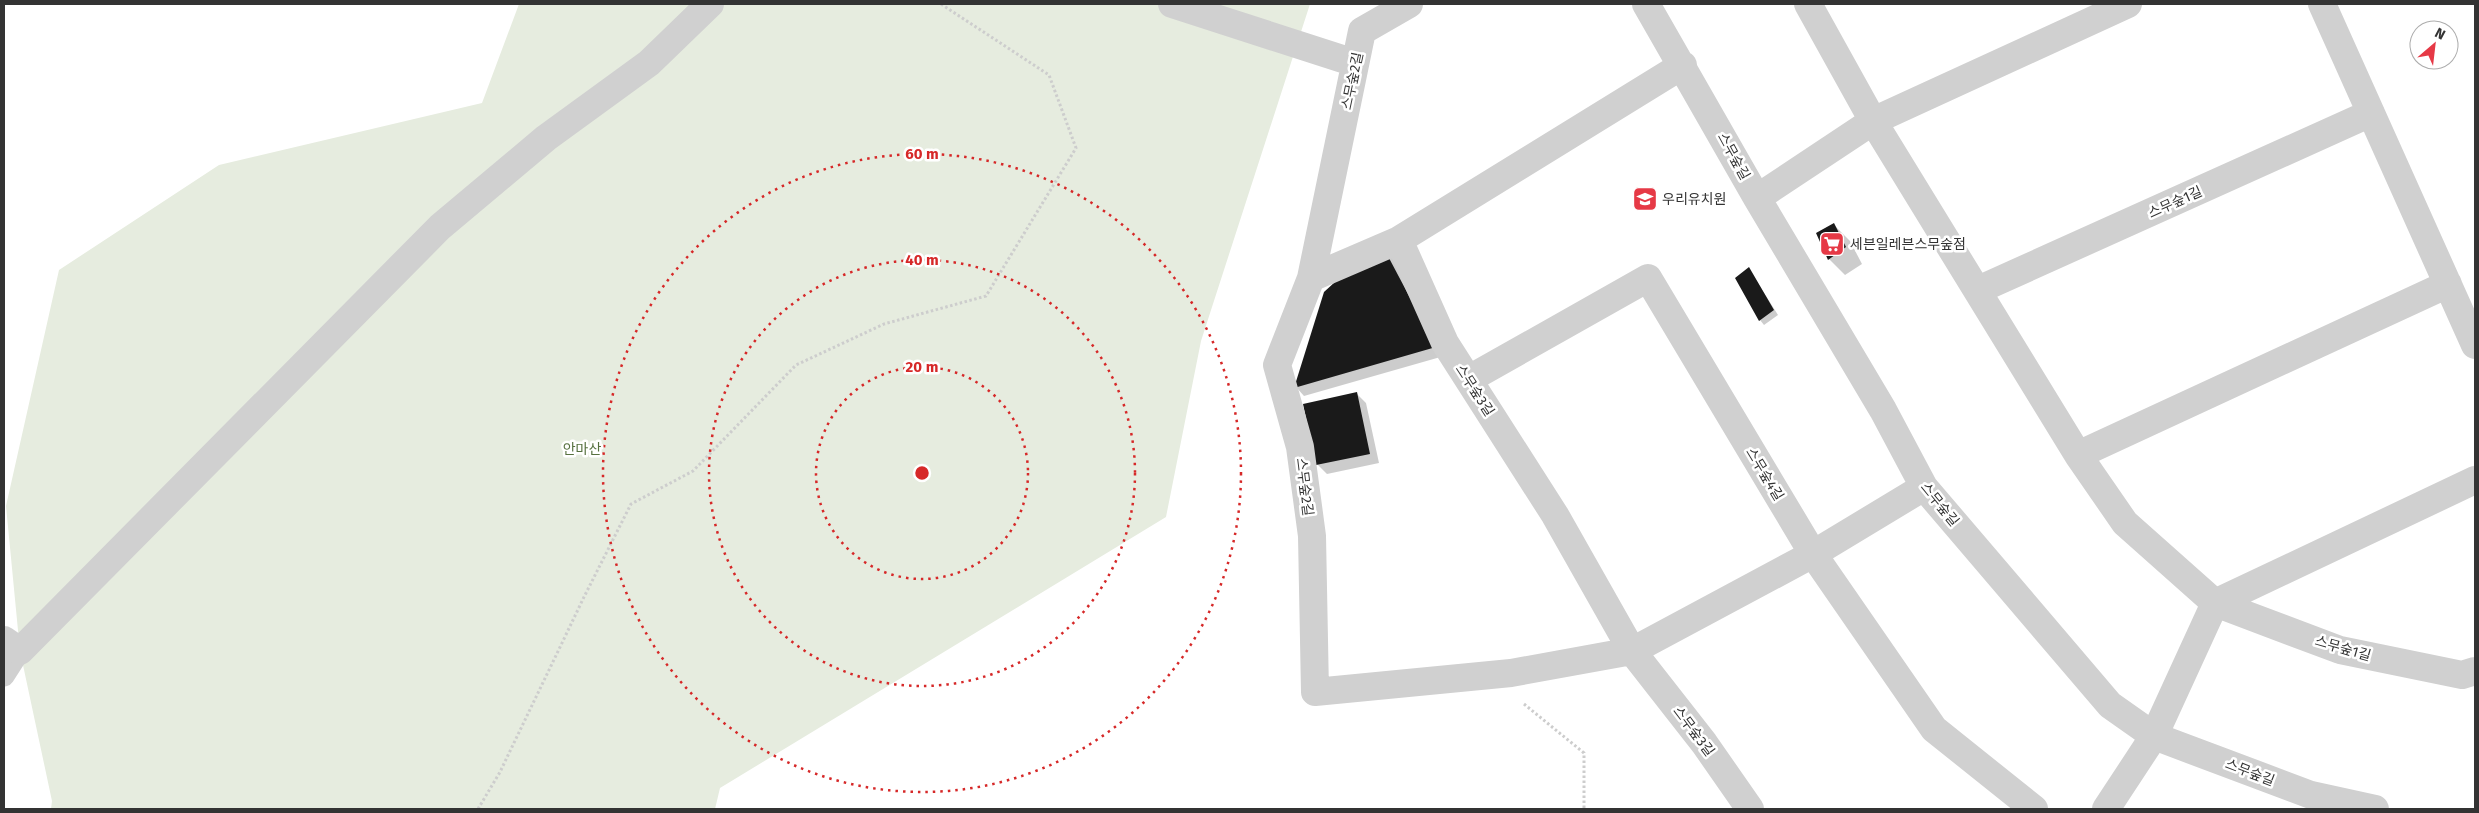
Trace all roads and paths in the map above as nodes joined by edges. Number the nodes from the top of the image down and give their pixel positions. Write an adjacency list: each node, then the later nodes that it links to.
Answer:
1 (710, 4): 25 (street)
2 (941, 4): 31 (path)
3 (1172, 4): 9 (street)
4 (1409, 4): 9 (street, 스무숲2길)
5 (1646, 4): 10 (street, 스무숲길)
6 (1808, 4): 12 (street, 스무숲1길)
7 (2128, 4): 12 (street)
8 (2322, 4): 11 (street)
9 (1355, 63): 15 (street, 스무숲2길)
10 (1683, 65): 13 (street, 스무숲길); 14 (street)
11 (2371, 113): 16 (street); 17 (street, 스무숲1길)
12 (1873, 121): 13 (street); 17 (street, 스무숲1길)
13 (1757, 198): 22 (street, 스무숲길)
14 (1399, 240): 15 (street); 19 (street, 스무숲3길)
15 (1311, 278): 28 (street, 스무숲2길)
16 (2448, 284): 18 (street); 20 (street)
17 (1978, 290): 20 (street, 스무숲1길)
18 (2475, 345)
19 (1469, 379): 23 (street, 스무숲4길); 26 (street, 스무숲3길)
20 (2078, 455): 24 (street, 스무숲1길)
21 (2475, 480): 24 (street)
22 (1924, 487): 23 (street, 스무숲2길); 30 (street, 스무숲길)
23 (1813, 554): 26 (street, 스무숲2길); 34 (street, 스무숲4길)
24 (2215, 603): 27 (street, 스무숲1길); 30 (street)
25 (12, 646): 29 (lane)
26 (1632, 651): 28 (street, 스무숲2길); 33 (street, 스무숲3길)
27 (2475, 671)
28 (1489, 675): 32 (path)
29 (4, 676)
30 (2154, 736): 35 (street); 36 (street, 스무숲길)
31 (478, 809)
32 (1584, 809)
33 (1750, 809)
34 (2034, 809)
35 (2106, 809)
36 (2375, 809)

